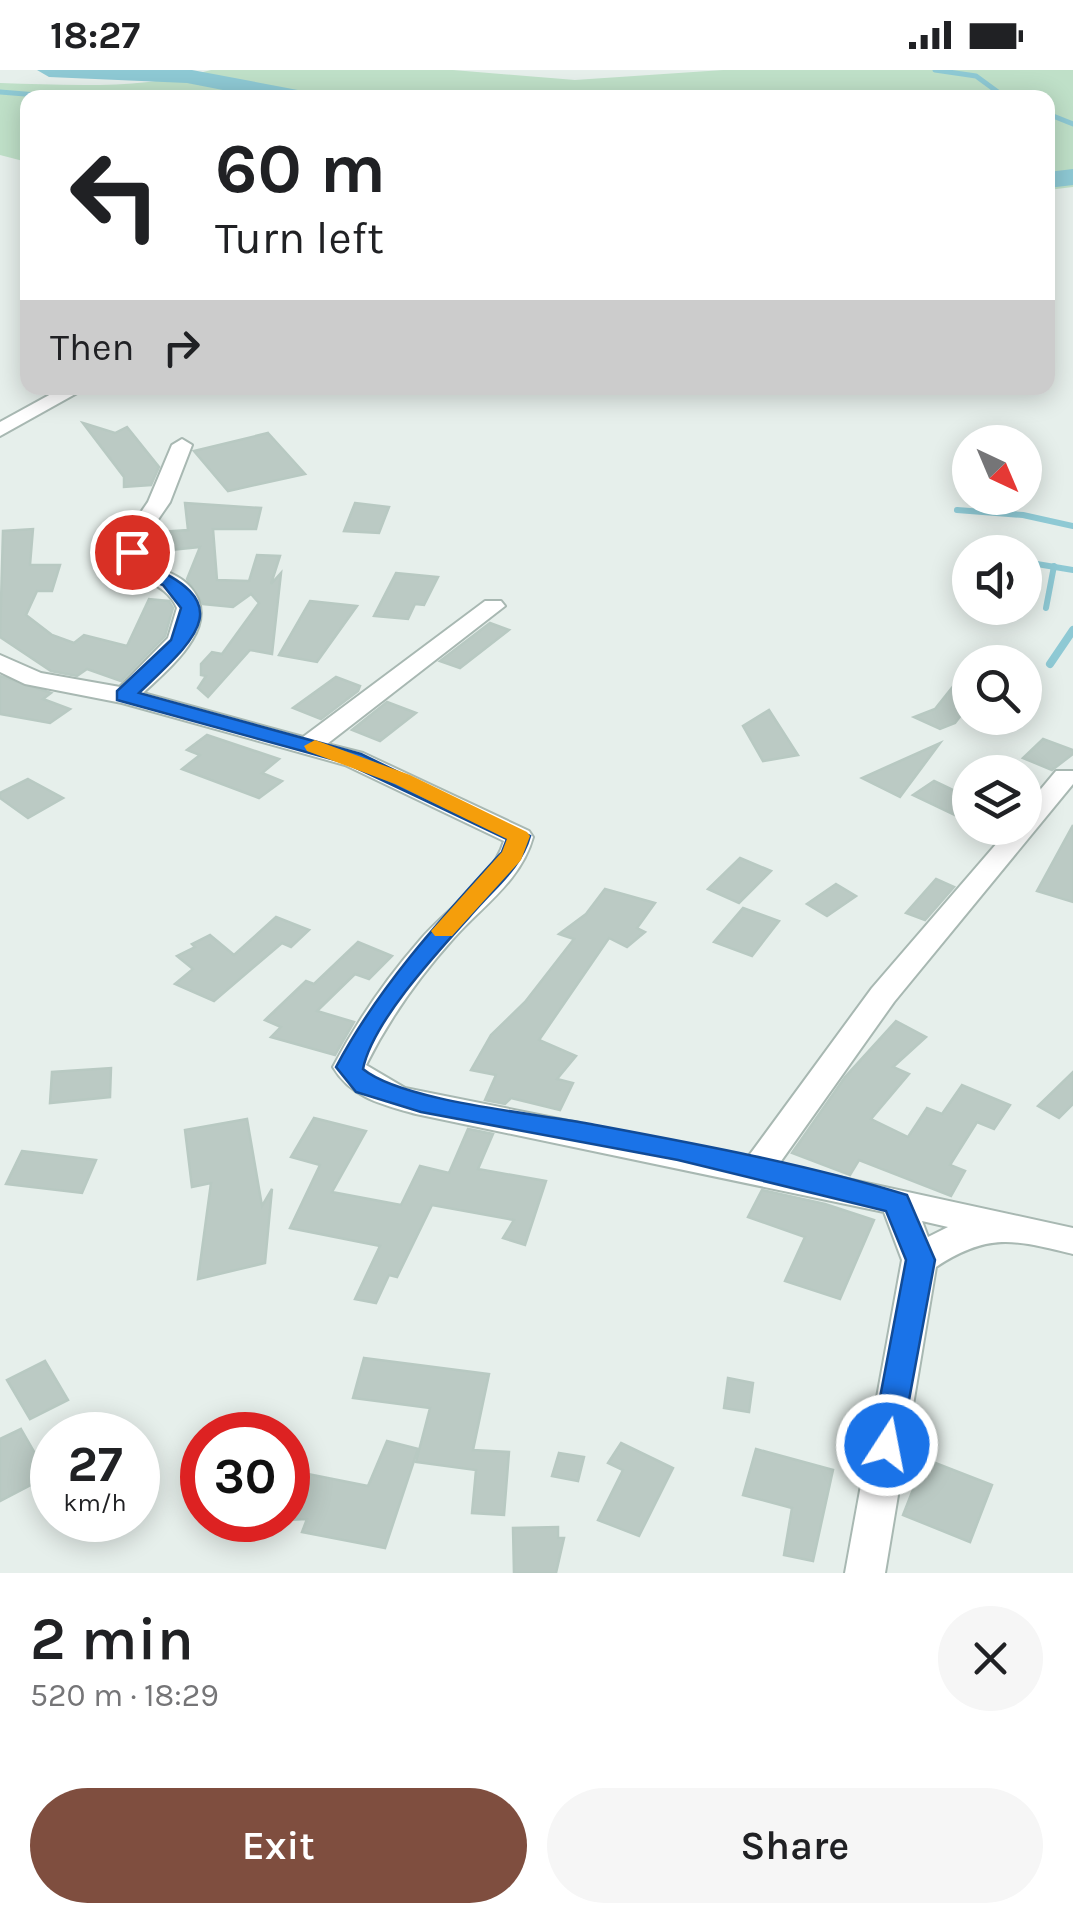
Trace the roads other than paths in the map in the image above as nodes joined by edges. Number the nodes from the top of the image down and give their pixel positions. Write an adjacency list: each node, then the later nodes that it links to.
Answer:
1 (63, 395): 2 (street)
2 (0, 430)
3 (182, 444): 6 (street)
4 (494, 606): 7 (street)
5 (0, 662): 6 (street)
6 (125, 696): 7 (street)
7 (310, 744): 11 (street)
8 (1065, 777): 9 (street)
9 (1042, 805)
10 (1009, 845): 11 (street)
11 (758, 1168): 12 (street)
12 (896, 1203): 13 (street); 15 (street)
13 (991, 1224): 14 (street); 15 (street)
14 (1073, 1241)
15 (920, 1260): 16 (street)
16 (865, 1573)

